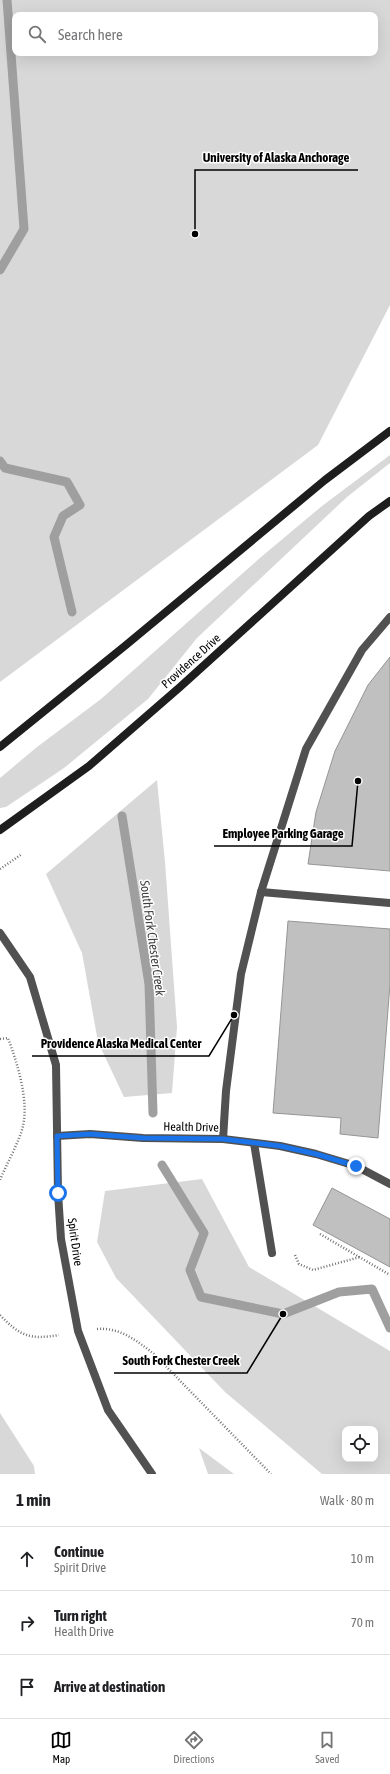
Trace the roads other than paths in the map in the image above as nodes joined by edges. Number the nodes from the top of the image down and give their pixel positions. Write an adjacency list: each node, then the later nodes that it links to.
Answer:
1 (390, 431): 4 (main road)
2 (390, 501): 5 (main road, Providence Drive)
3 (390, 617): 6 (street)
4 (0, 747)
5 (0, 830)
6 (261, 892): 7 (street); 10 (street)
7 (390, 903)
8 (0, 934): 9 (street, Spirit Drive)
9 (57, 1136): 10 (street, Health Drive); 14 (street, Spirit Drive)
10 (223, 1139): 11 (street, Health Drive)
11 (254, 1143): 12 (street, Health Drive); 13 (street)
12 (390, 1184)
13 (272, 1253)
14 (152, 1474)

